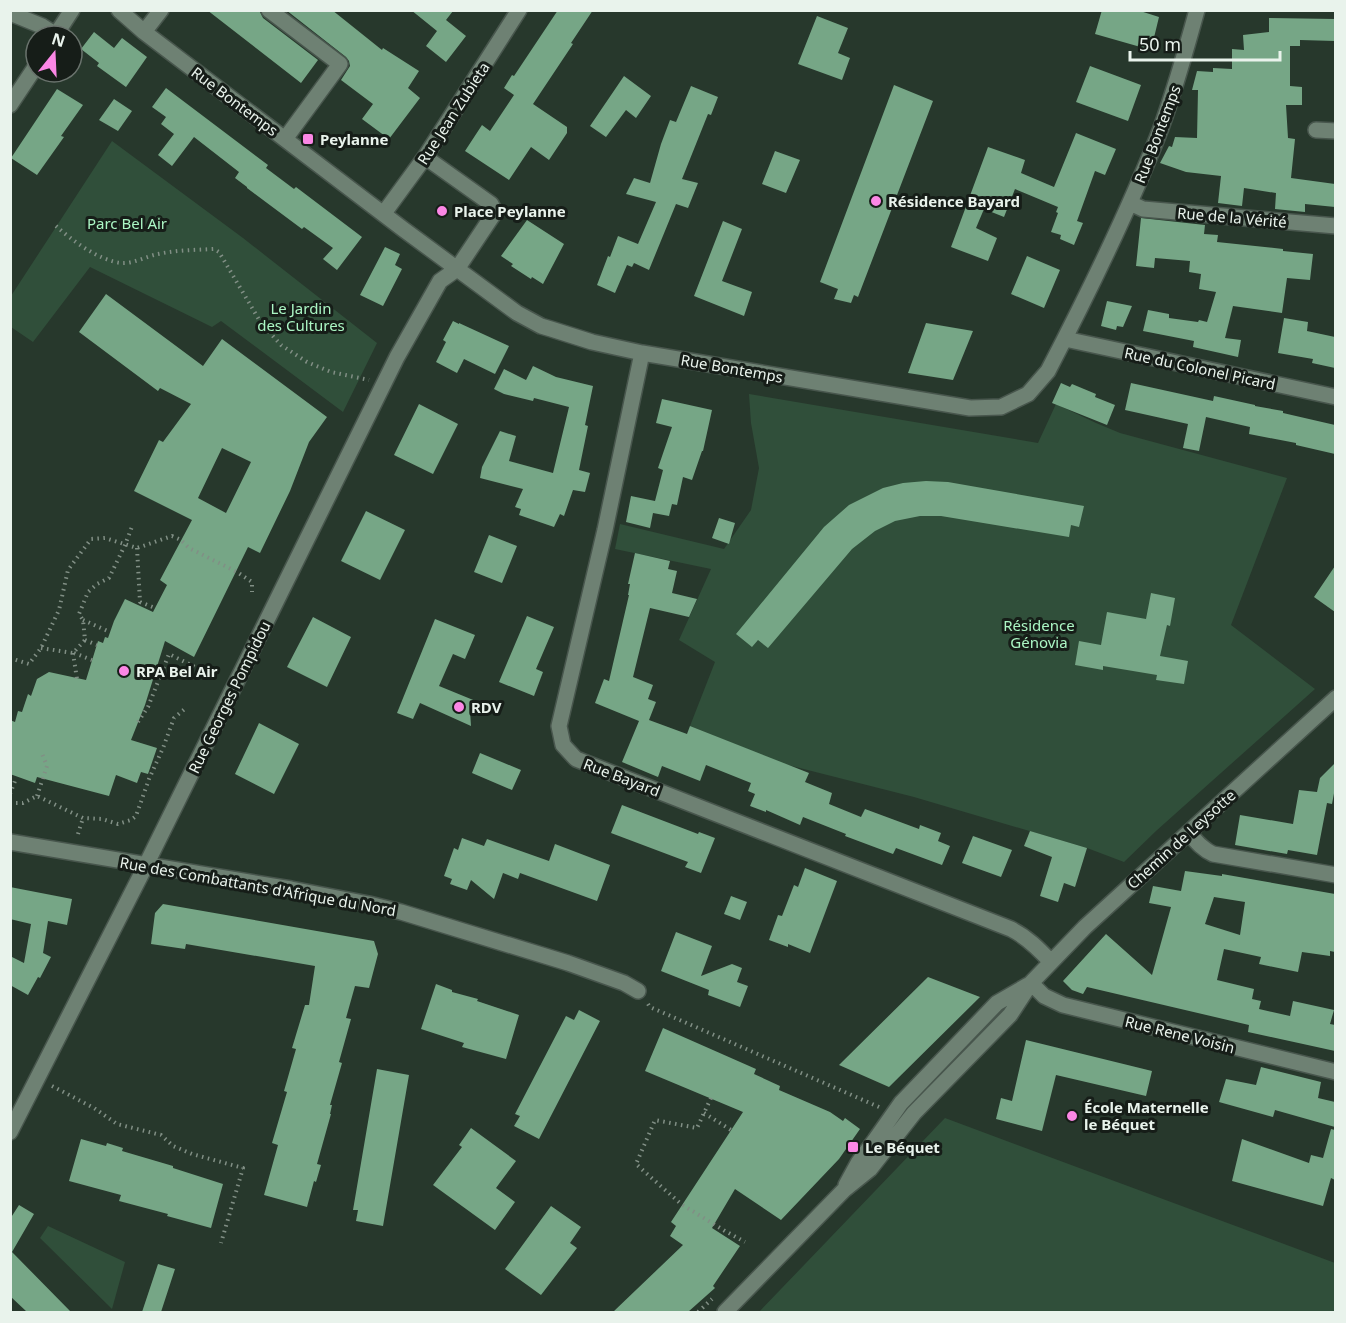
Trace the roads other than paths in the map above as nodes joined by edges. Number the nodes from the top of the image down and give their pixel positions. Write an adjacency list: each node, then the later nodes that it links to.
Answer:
1 (72, 10): 9 (street)
2 (119, 10): 10 (street, Rue Bontemps)
3 (161, 10): 10 (street)
4 (270, 10): 15 (street)
5 (1197, 10): 17 (street, Rue Bontemps)
6 (10, 13): 8 (street)
7 (511, 14): 16 (street, Rue Jean Zubieta)
8 (37, 24)
9 (63, 24)
10 (144, 32): 15 (street, Rue Bontemps)
11 (24, 84): 12 (street)
12 (10, 105)
13 (1316, 130): 14 (street)
14 (1335, 131)
15 (285, 139): 18 (street, Rue Bontemps)
16 (425, 156): 18 (street, Rue Jean Zubieta); 20 (street, Rue Georges Pompidou)
17 (1130, 203): 19 (street, Rue de la Vérité); 21 (street, Rue Bontemps)
18 (384, 213): 20 (street, Rue Bontemps)
19 (1335, 226)
20 (457, 269): 22 (street, Rue Bontemps); 27 (street, Rue Georges Pompidou)
21 (1065, 339): 22 (street, Rue Bontemps); 23 (street, Rue du Colonel Picard)
22 (642, 353): 29 (street, Rue Bayard)
23 (1335, 397)
24 (1335, 698): 25 (street, Chemin de Leysotte)
25 (1189, 833): 28 (street); 29 (street, Chemin de Leysotte)
26 (10, 842): 27 (street, Rue des Combattants d'Afrique du Nord)
27 (146, 865): 31 (street, Rue des Combattants d'Afrique du Nord); 35 (street, Rue Georges Pompidou)
28 (1335, 875)
29 (1051, 962): 30 (street, Chemin de Leysotte)
30 (1031, 984): 32 (street, Rue Rene Voisin); 33 (street, Chemin de Leysotte); 34 (street, Chemin de Leysotte)
31 (638, 992)
32 (1335, 1072)
33 (897, 1101): 34 (street); 36 (street, Chemin de Leysotte)
34 (914, 1113): 36 (street, Chemin de Leysotte)
35 (10, 1132)
36 (844, 1190): 37 (street, Chemin de Leysotte)
37 (725, 1312)

